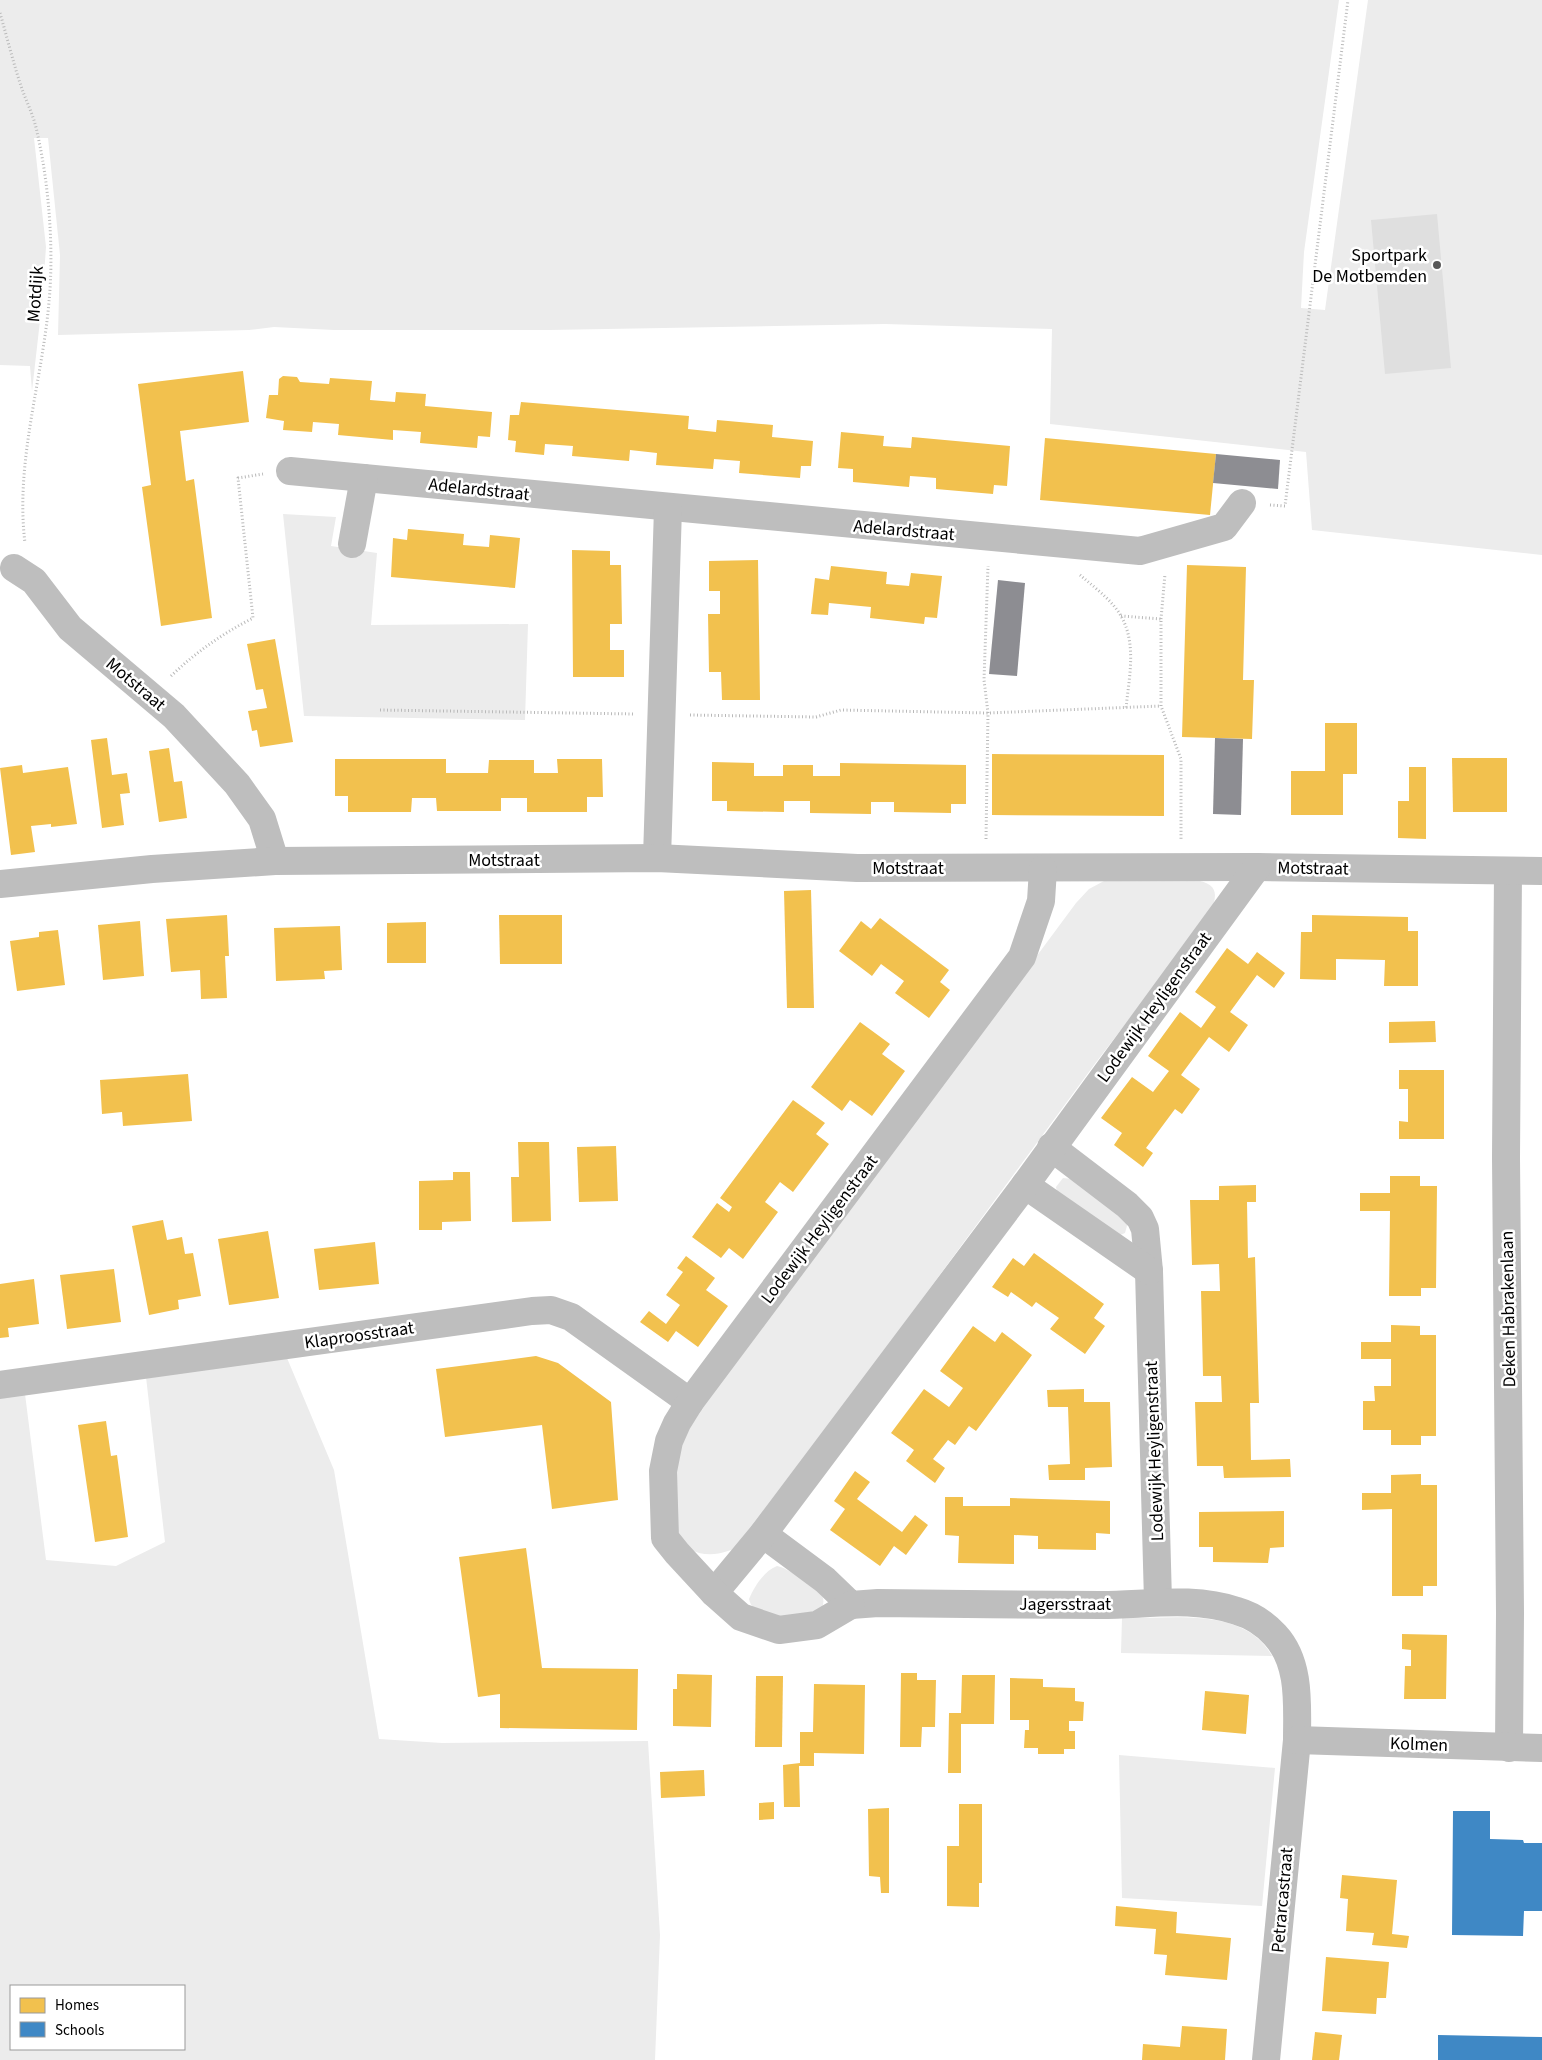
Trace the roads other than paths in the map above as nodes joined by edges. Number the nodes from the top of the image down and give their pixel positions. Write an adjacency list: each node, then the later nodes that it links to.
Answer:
1 (290, 471): 2 (street, Adelardstraat)
2 (364, 478): 4 (street, Adelardstraat); 5 (street)
3 (1242, 503): 4 (street, Adelardstraat)
4 (668, 508): 7 (street)
5 (352, 544)
6 (24, 574): 8 (street, Motstraat)
7 (657, 858): 8 (street, Motstraat); 10 (street, Motstraat)
8 (275, 861): 13 (street, Motstraat)
9 (1257, 867): 10 (street, Motstraat); 12 (street, Motstraat); 14 (street, Lodewijk Heyligenstraat)
10 (1043, 869): 18 (street, Lodewijk Heyligenstraat)
11 (1542, 870): 12 (street, Motstraat)
12 (1508, 871): 24 (street, Deken Habrakenlaan)
13 (0, 884)
14 (1051, 1147): 15 (street, Lodewijk Heyligenstraat); 16 (street, Lodewijk Heyligenstraat)
15 (1025, 1185): 16 (street); 19 (street, Lodewijk Heyligenstraat)
16 (1149, 1271): 21 (street, Lodewijk Heyligenstraat)
17 (0, 1385): 18 (street, Klaproosstraat)
18 (690, 1402): 20 (street, Lodewijk Heyligenstraat)
19 (763, 1534): 20 (street, Lodewijk Heyligenstraat); 22 (street)
20 (714, 1593): 22 (street, Lodewijk Heyligenstraat)
21 (1158, 1601): 22 (street, Jagersstraat); 23 (street, Jagersstraat)
22 (851, 1605)
23 (1297, 1740): 24 (street, Kolmen); 26 (street, Petrarcastraat)
24 (1509, 1748): 25 (street, Kolmen)
25 (1542, 1748)
26 (1266, 2060)

